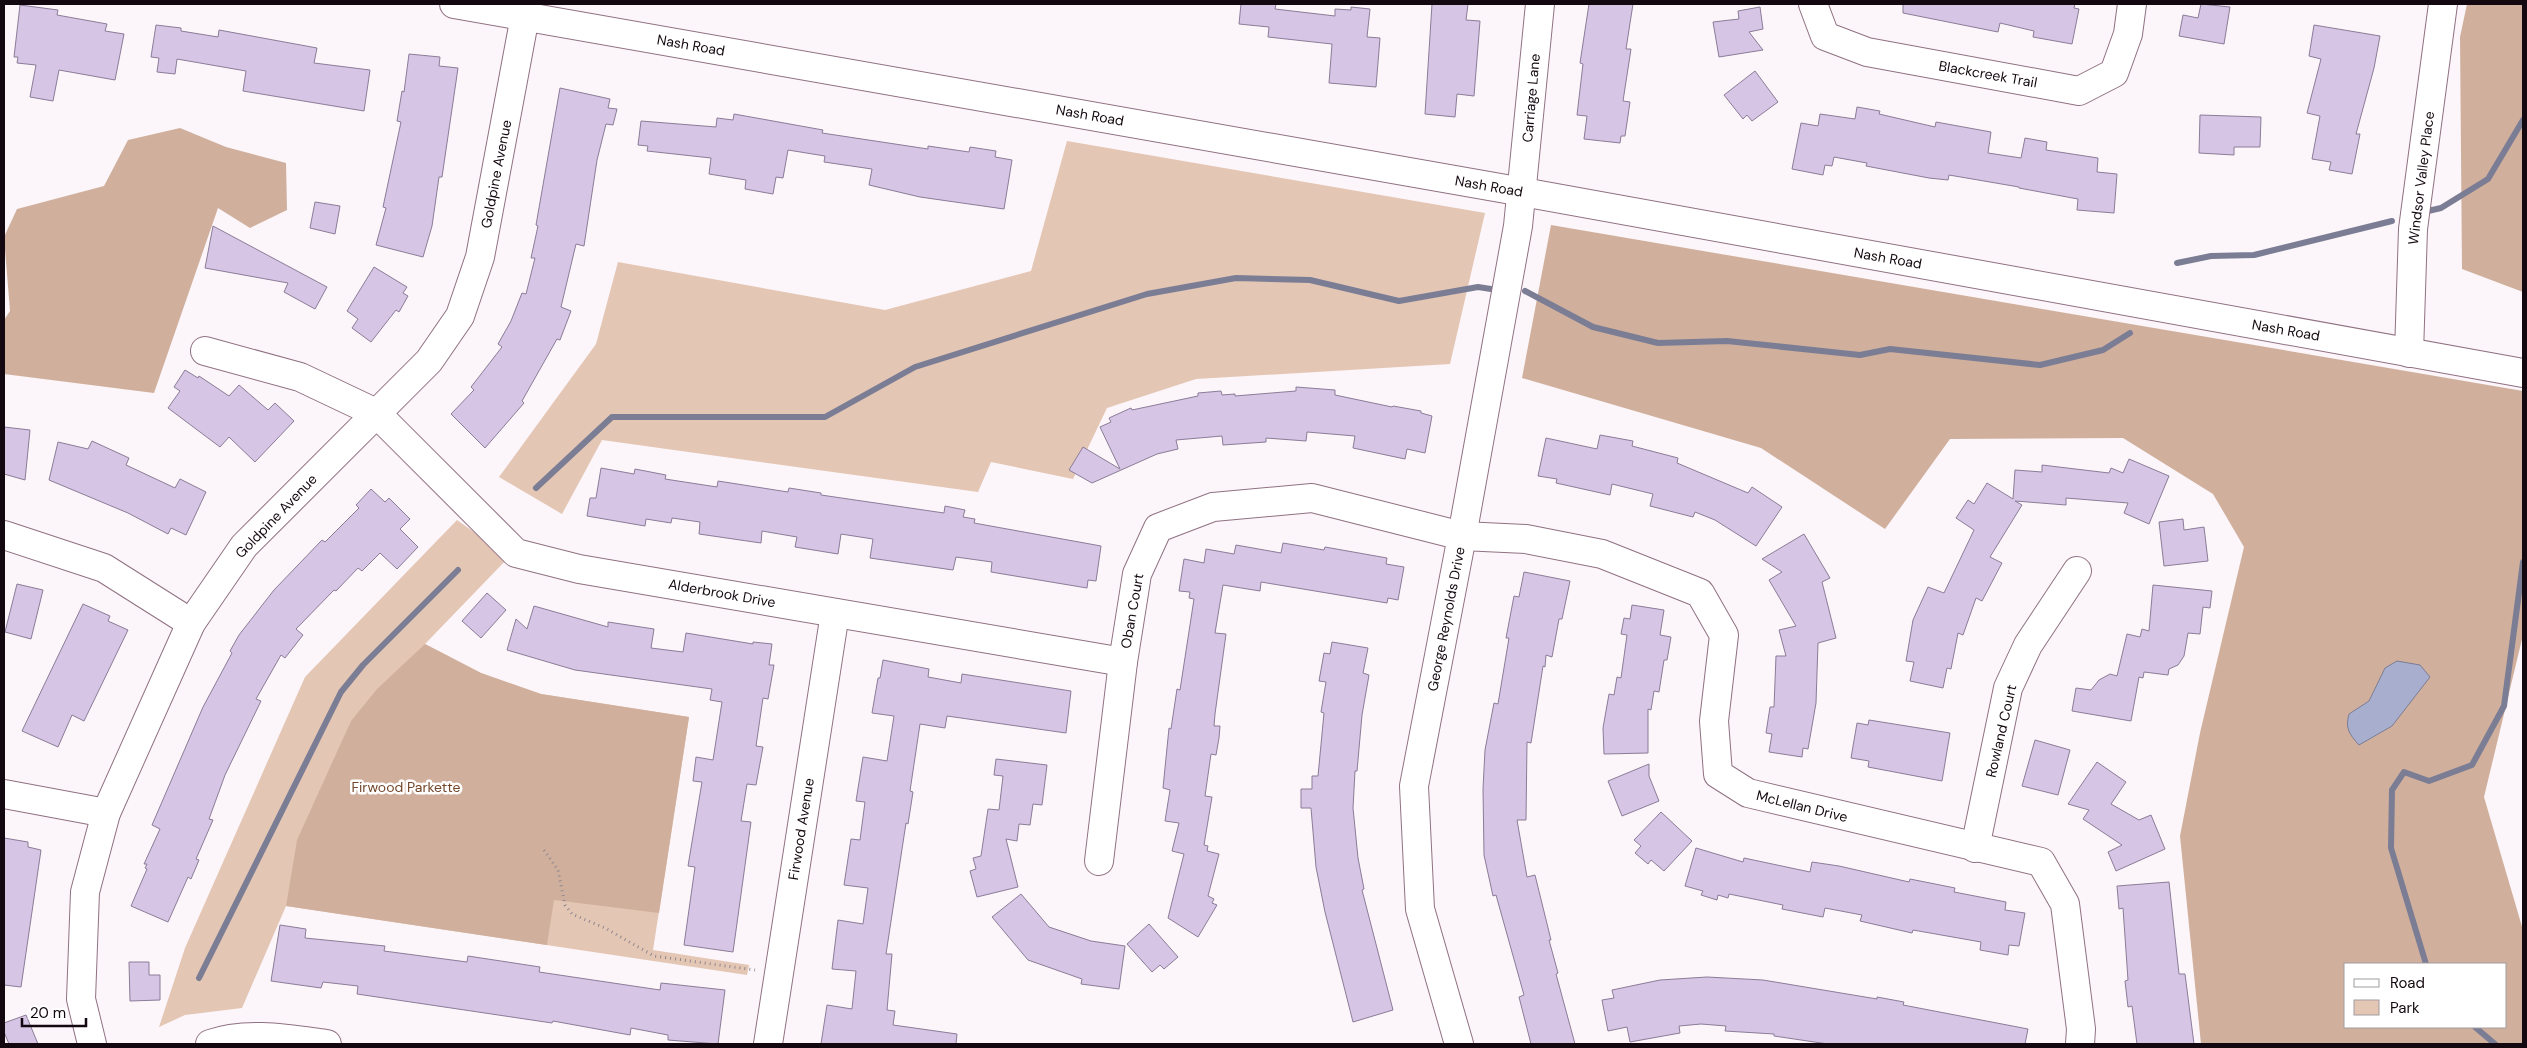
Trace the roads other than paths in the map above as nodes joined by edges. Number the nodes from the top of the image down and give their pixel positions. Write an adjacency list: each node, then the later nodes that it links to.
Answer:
1 (454, 4): 6 (street, Nash Road)
2 (1540, 4): 7 (street, Carriage Lane)
3 (1813, 4): 4 (street, Blackcreek Trail)
4 (2132, 4)
5 (2443, 4): 9 (street, Windsor Valley Place)
6 (532, 10): 7 (street, Nash Road); 11 (street, Goldpine Avenue)
7 (1523, 192): 9 (street, Nash Road); 13 (street, George Reynolds Drive)
8 (205, 350): 11 (street, Alderbrook Drive)
9 (2409, 352): 10 (street, Nash Road)
10 (2523, 374)
11 (376, 413): 15 (street, Alderbrook Drive); 16 (street, Goldpine Avenue)
12 (4, 535): 16 (street)
13 (1462, 536): 17 (street, Oban Court); 20 (street, McLellan Drive); 26 (street, George Reynolds Drive)
14 (2077, 571): 20 (street, Rowland Court)
15 (835, 613): 17 (street, Alderbrook Drive); 25 (street, Firwood Avenue)
16 (191, 623): 19 (street, Goldpine Avenue)
17 (1123, 662): 21 (street, Oban Court)
18 (4, 794): 19 (street)
19 (106, 813): 22 (street, Goldpine Avenue)
20 (1975, 848): 27 (street, McLellan Drive)
21 (1099, 860)
22 (92, 1044)
23 (210, 1044): 24 (street)
24 (328, 1044)
25 (768, 1044)
26 (1459, 1044)
27 (2080, 1044)

